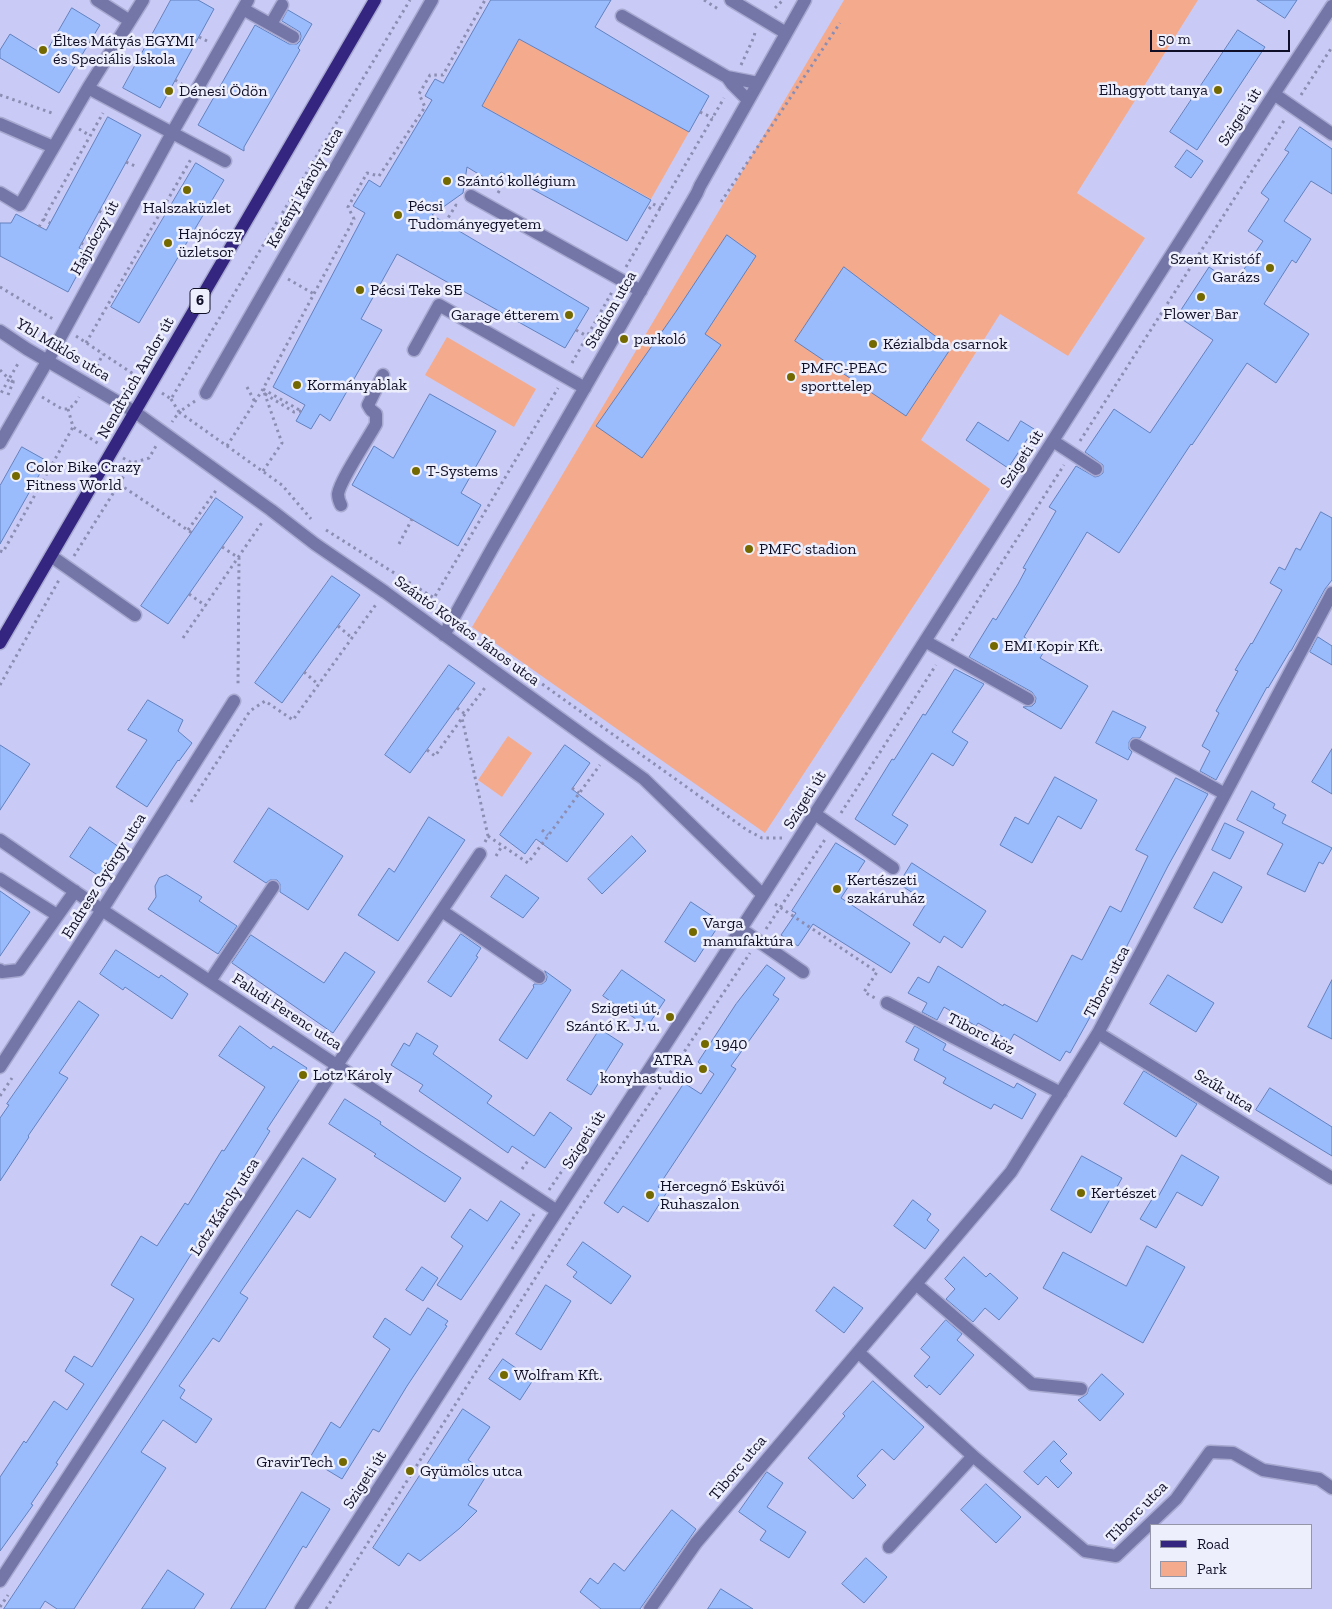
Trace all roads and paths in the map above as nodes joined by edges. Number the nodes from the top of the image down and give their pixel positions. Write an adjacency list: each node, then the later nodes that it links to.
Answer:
1 (97, 0): 17 (street)
2 (143, 0): 17 (street)
3 (375, 0): 84 (main road, Nendtvich Andor út / 6)
4 (410, 0): 84 (path)
5 (432, 0): 66 (street, Kerényi Károly utca)
6 (485, 0): 29 (path)
7 (704, 0): 15 (path)
8 (731, 0): 21 (street)
9 (783, 0): 13 (path)
10 (805, 0): 21 (street, Stadion utca)
11 (245, 4): 19 (street); 42 (street, Hajnóczy út)
12 (282, 5): 19 (street)
13 (771, 6)
14 (1332, 6): 33 (street, Szigeti út)
15 (720, 10)
16 (622, 16): 27 (street)
17 (130, 21): 32 (street)
18 (840, 23): 53 (path)
19 (271, 24): 23 (street)
20 (754, 31): 27 (path)
21 (786, 33): 28 (street, Stadion utca)
22 (199, 37): 24 (path)
23 (293, 37)
24 (209, 42)
25 (1332, 47): 36 (path)
26 (175, 80): 30 (path)
27 (731, 80): 28 (street); 35 (street); 38 (path)
28 (758, 83): 35 (street, Stadion utca)
29 (425, 84): 31 (path); 49 (path)
30 (184, 86)
31 (430, 87)
32 (88, 88): 39 (street); 42 (street)
33 (1274, 94): 36 (street); 97 (street, Szigeti út)
34 (0, 95): 39 (path)
35 (748, 100): 69 (street, Stadion utca)
36 (1293, 107): 41 (street); 100 (path)
37 (700, 112): 38 (path)
38 (713, 118): 55 (path)
39 (68, 122): 44 (street); 60 (path)
40 (0, 124): 44 (street)
41 (1332, 134)
42 (170, 140): 43 (street); 78 (street, Hajnóczy út)
43 (185, 140): 45 (street); 75 (path)
44 (53, 147): 50 (street)
45 (225, 161)
46 (126, 162): 47 (path)
47 (139, 168)
48 (498, 177): 54 (path)
49 (358, 190): 51 (path); 70 (path)
50 (0, 192)
51 (362, 192)
52 (470, 196): 54 (street)
53 (721, 202)
54 (490, 207): 67 (street)
55 (661, 208): 57 (path); 67 (path)
56 (464, 209): 62 (path)
57 (649, 209)
58 (99, 211): 59 (path)
59 (112, 218)
60 (43, 219): 61 (path); 63 (path)
61 (50, 223)
62 (445, 223)
63 (39, 226)
64 (81, 243): 65 (path)
65 (94, 250)
66 (275, 272): 70 (path); 89 (street, Kerényi Károly utca)
67 (620, 278): 69 (street); 74 (path)
68 (0, 287): 71 (path)
69 (640, 290): 86 (street, Stadion utca)
70 (314, 294): 87 (path)
71 (55, 320)
72 (576, 330): 74 (path)
73 (0, 331): 76 (street, Ybl Miklós utca)
74 (587, 336): 81 (path)
75 (86, 342)
76 (27, 349): 78 (street, Ybl Miklós utca); 82 (path)
77 (414, 350): 81 (street)
78 (48, 360): 83 (street, Ybl Miklós utca); 88 (street, Hajnóczy út)
79 (0, 370): 82 (path)
80 (384, 375): 105 (street)
81 (564, 377): 86 (street); 109 (path)
82 (11, 380): 88 (path); 91 (path); 92 (path)
83 (88, 383): 84 (path); 88 (path); 94 (street, Ybl Miklós utca)
84 (151, 386): 94 (main road, Nendtvich Andor út / 6)
85 (247, 387): 93 (path)
86 (585, 388): 123 (street, Stadion utca)
87 (263, 389): 90 (path); 90 (path); 93 (path)
88 (31, 390): 98 (street, Hajnóczy út)
89 (206, 393)
90 (265, 394): 102 (path)
91 (0, 395)
92 (6, 400)
93 (255, 402): 99 (path)
94 (135, 412): 106 (street, Szántó Kovács János utca); 115 (main road, Nendtvich Andor út / 6)
95 (178, 412): 99 (path)
96 (73, 427): 114 (path)
97 (1053, 440): 100 (street); 126 (street, Szigeti út)
98 (0, 443)
99 (227, 446): 102 (path)
100 (1072, 453): 101 (street); 128 (path)
101 (1096, 469)
102 (263, 471): 108 (path)
103 (119, 484): 110 (path)
104 (218, 486): 110 (path)
105 (341, 505)
106 (271, 510): 116 (path); 117 (street, Szántó Kovács János utca)
107 (412, 519): 112 (path)
108 (318, 525)
109 (324, 529)
110 (188, 530): 111 (path)
111 (192, 533)
112 (399, 544)
113 (222, 547): 116 (path)
114 (0, 551)
115 (51, 556): 121 (street); 127 (main road, Nendtvich Andor út / 6)
116 (239, 558): 120 (path); 134 (path)
117 (385, 592): 123 (street, Szántó Kovács János utca); 125 (path)
118 (1332, 593): 143 (street, Tiborc utca)
119 (189, 594): 120 (path)
120 (206, 606): 124 (path)
121 (135, 615)
122 (338, 626): 125 (path)
123 (444, 635): 131 (street, Szántó Kovács János utca)
124 (183, 638)
125 (352, 638): 132 (path)
126 (925, 641): 128 (street); 145 (street, Szigeti út)
127 (0, 643)
128 (944, 652): 133 (street); 146 (path)
129 (517, 666): 150 (path)
130 (304, 672): 132 (path)
131 (497, 672): 136 (path); 157 (street, Szántó Kovács János utca)
132 (318, 684): 144 (path)
133 (1028, 699)
134 (234, 702): 159 (street, Endresz György utca)
135 (457, 708): 136 (path)
136 (465, 714): 137 (path)
137 (462, 718): 139 (path); 149 (path)
138 (1136, 745): 143 (street)
139 (427, 750)
140 (607, 769): 142 (path)
141 (572, 788): 142 (path)
142 (579, 793): 148 (path)
143 (1225, 794): 170 (street, Tiborc utca)
144 (186, 809)
145 (815, 814): 146 (street); 157 (street, Szigeti út)
146 (833, 826): 153 (street); 158 (path)
147 (542, 830): 148 (path)
148 (548, 835): 149 (path)
149 (488, 836): 152 (path)
150 (782, 838)
151 (0, 840): 156 (street, Faludi Ferenc utca)
152 (480, 854): 160 (street, Lotz Károly utca)
153 (893, 868)
154 (0, 879): 161 (street)
155 (273, 888): 167 (street)
156 (75, 891): 159 (street, Faludi Ferenc utca); 161 (street)
157 (763, 895): 158 (path); 162 (street, Szigeti út)
158 (780, 908): 163 (path); 168 (path)
159 (102, 910): 167 (street, Faludi Ferenc utca); 172 (street, Endresz György utca)
160 (442, 911): 166 (street); 171 (street, Lotz Károly utca)
161 (57, 916): 164 (street)
162 (741, 930): 163 (street); 181 (street, Szigeti út)
163 (758, 941): 165 (street); 190 (path)
164 (0, 970)
165 (803, 972)
166 (539, 977)
167 (210, 981): 171 (street, Faludi Ferenc utca)
168 (864, 992)
169 (887, 1003): 174 (street, Tiborc köz)
170 (1098, 1033): 174 (street, Tiborc utca); 178 (street, Szűk utca)
171 (337, 1065): 181 (street, Faludi Ferenc utca); 188 (street, Lotz Károly utca)
172 (0, 1067)
173 (16, 1072): 175 (path)
174 (1061, 1093): 182 (street, Tiborc utca)
175 (0, 1096)
176 (530, 1158): 177 (path)
177 (528, 1176)
178 (1332, 1178)
179 (542, 1185): 180 (path)
180 (549, 1190)
181 (557, 1211): 189 (street, Szigeti út)
182 (916, 1284): 183 (street, Tiborc utca); 184 (street)
183 (858, 1352): 185 (street, Tiborc utca); 191 (street, Tiborc utca)
184 (1081, 1389)
185 (973, 1456): 186 (street, Tiborc utca); 187 (street)
186 (1332, 1488)
187 (890, 1547)
188 (0, 1582)
189 (301, 1609)
190 (326, 1609)
191 (650, 1609)

